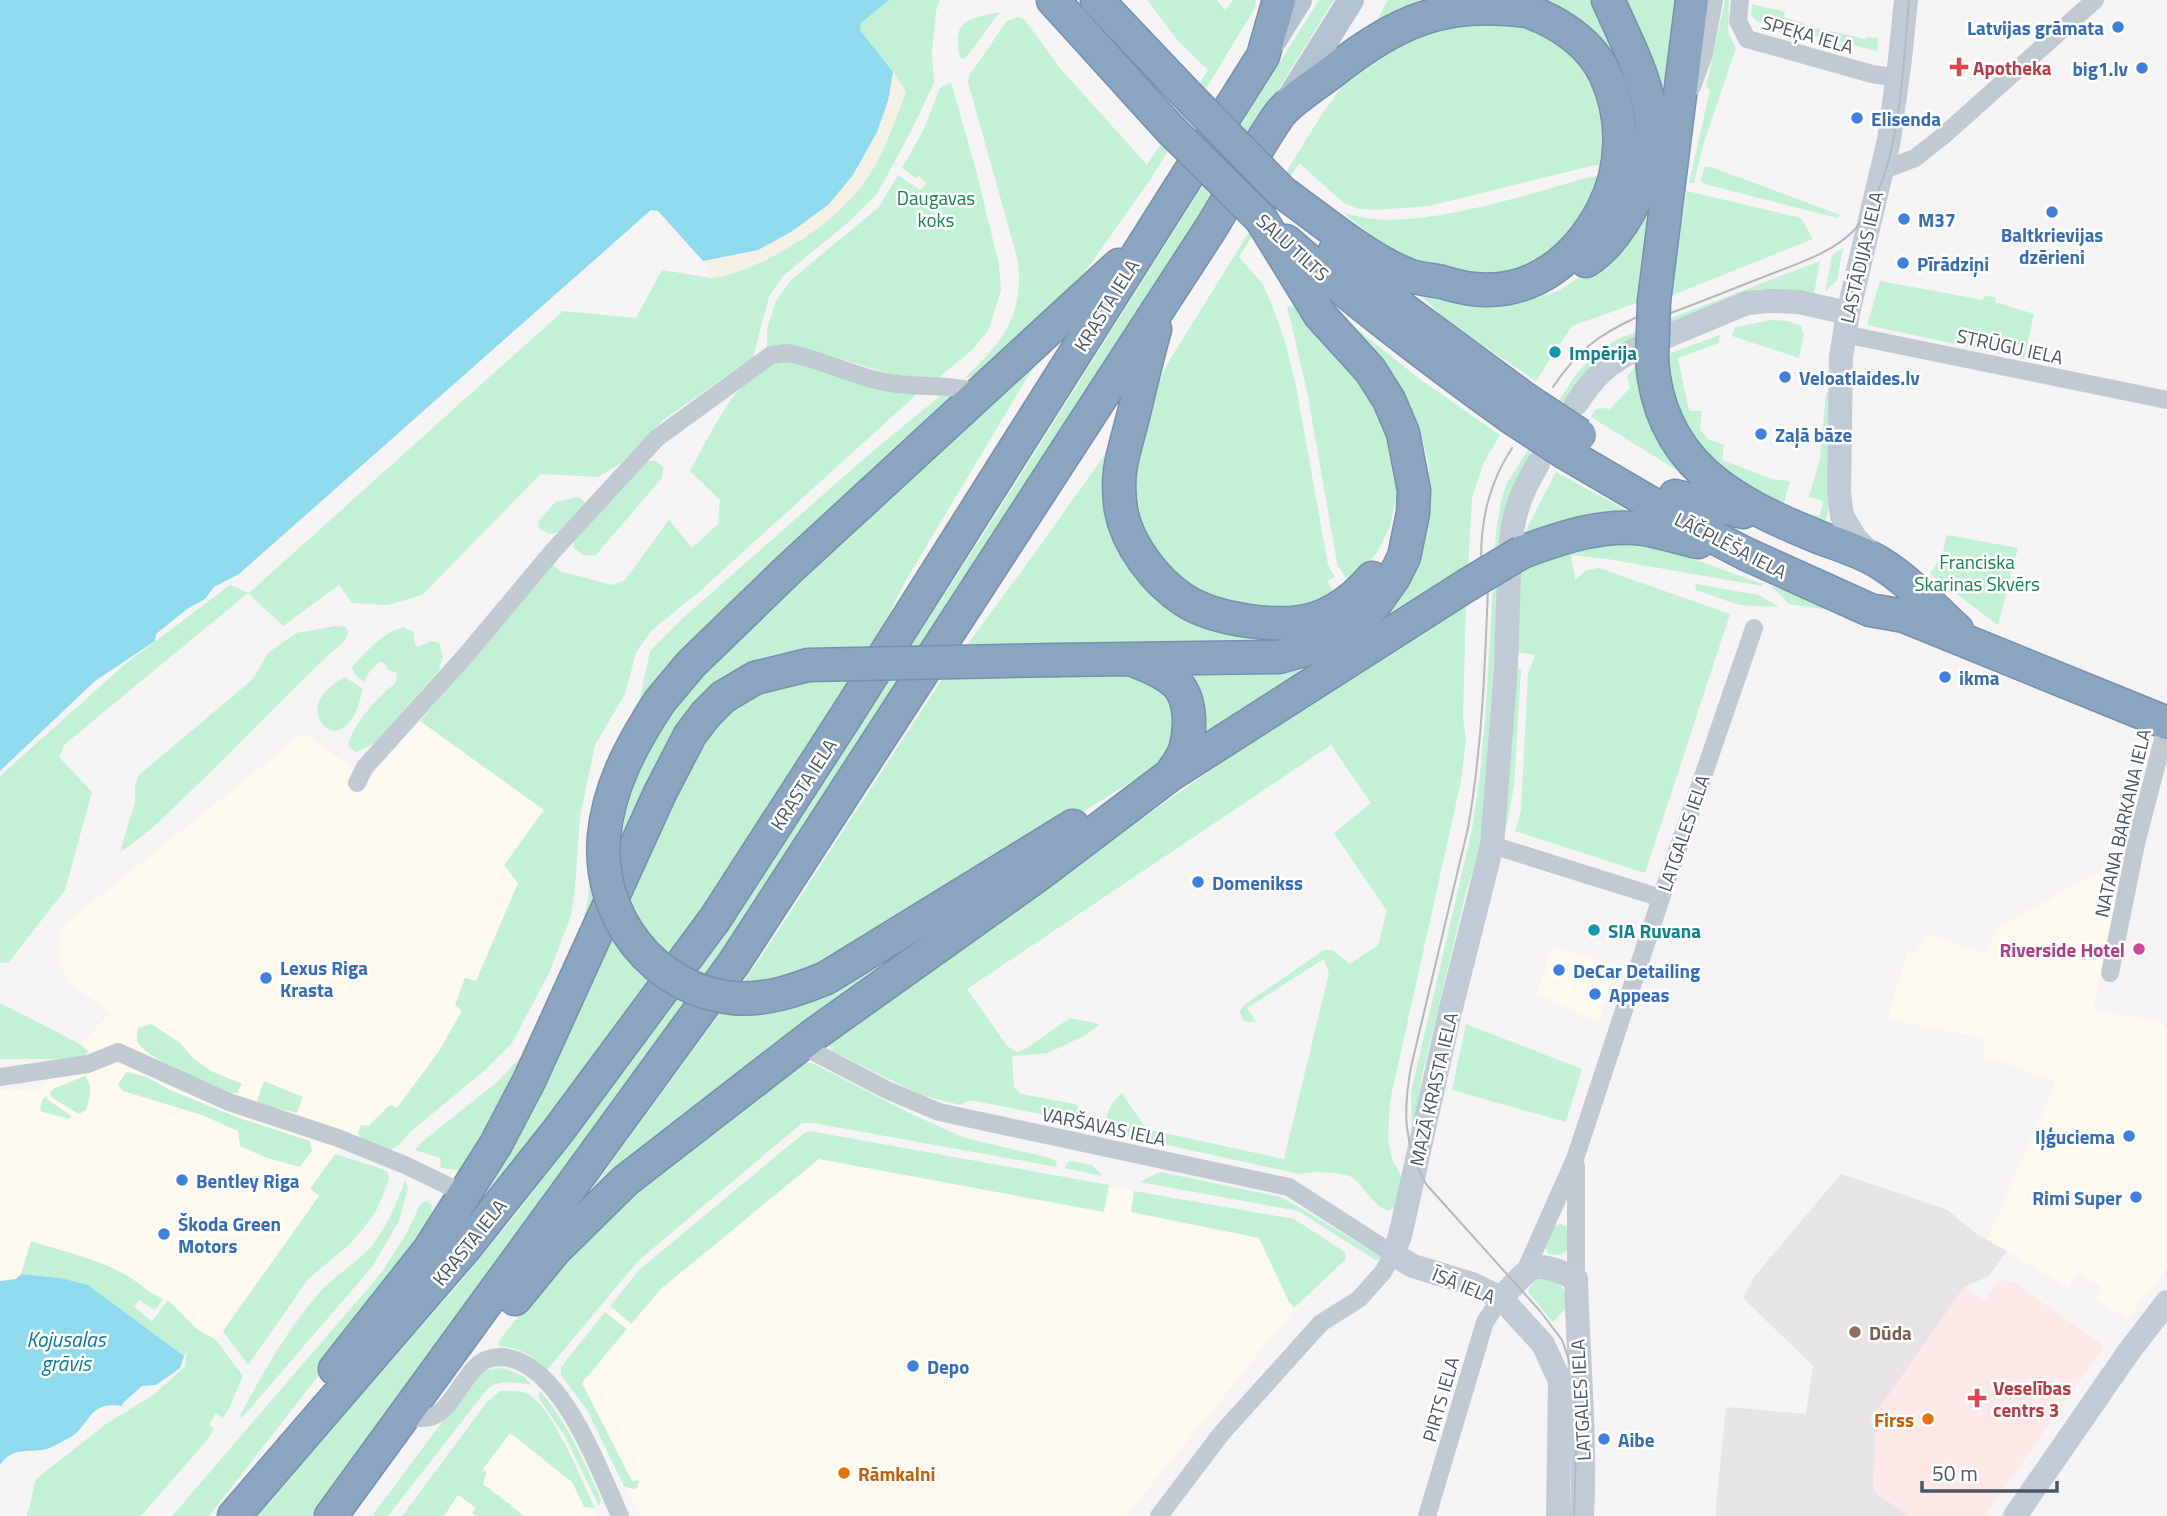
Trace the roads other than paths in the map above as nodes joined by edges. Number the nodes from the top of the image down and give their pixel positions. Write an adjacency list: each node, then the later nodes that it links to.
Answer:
1 (1053, 0): 18 (highway, SALU TILTS, bridge)
2 (1097, 0): 17 (highway, SALU TILTS, bridge)
3 (1279, 0): 12 (highway)
4 (1299, 0): 12 (main road, KRASTA IELA)
5 (1351, 0): 14 (main road, KRASTA IELA)
6 (1608, 0): 20 (highway)
7 (1692, 0): 15 (highway)
8 (1714, 0): 15 (street)
9 (1740, 0): 13 (street, SPEĶA IELA)
10 (1906, 0): 13 (street, LASTĀDIJAS IELA)
11 (2095, 0): 16 (street)
12 (1263, 56): 19 (highway, KRASTA IELA)
13 (1898, 78): 16 (street, LASTĀDIJAS IELA)
14 (1281, 113): 20 (highway); 21 (highway, KRASTA IELA)
15 (1674, 139): 23 (highway, bridge)
16 (1881, 171): 22 (street, LASTĀDIJAS IELA)
17 (1282, 192): 20 (highway); 27 (highway, SALU TILTS)
18 (1261, 219): 27 (highway, SALU TILTS); 33 (highway)
19 (1148, 238): 24 (highway); 61 (highway, KRASTA IELA)
20 (1531, 282)
21 (1160, 307): 33 (highway); 58 (highway, KRASTA IELA)
22 (1846, 323): 23 (street); 25 (street, STRŪGU IELA); 31 (street, LASTĀDIJAS IELA)
23 (1652, 348): 26 (street); 32 (highway)
24 (977, 394): 43 (highway, bridge); 44 (street)
25 (2167, 400)
26 (1576, 404)
27 (1518, 408): 28 (highway, SALU TILTS, bridge)
28 (1573, 444): 30 (highway, LĀČPLĒŠA IELA); 35 (highway, LĀČPLĒŠA IELA)
29 (1538, 464): 36 (street, MAZĀ KRASTA IELA)
30 (1675, 496): 32 (highway); 38 (highway, LĀČPLĒŠA IELA)
31 (1842, 516): 34 (street); 37 (street, LASTĀDIJAS IELA)
32 (1772, 518): 34 (highway)
33 (1409, 526): 41 (highway)
34 (1814, 535): 37 (highway)
35 (1746, 554): 36 (highway); 38 (highway, LĀČPLĒŠA IELA)
36 (1514, 556): 43 (highway, bridge); 45 (street, MAZĀ KRASTA IELA)
37 (1879, 562): 40 (highway)
38 (1904, 616): 40 (highway, LĀČPLĒŠA IELA)
39 (1754, 628): 46 (street, LATGALES IELA)
40 (1970, 643): 42 (highway, LĀČPLĒŠA IELA)
41 (1129, 658): 43 (highway); 51 (highway, bridge)
42 (2167, 723): 47 (street, NATANA BARKANA IELA)
43 (1167, 777): 48 (highway)
44 (357, 783)
45 (1492, 845): 46 (street); 52 (street, MAZĀ KRASTA IELA)
46 (1661, 898): 50 (street, LATGALES IELA)
47 (2110, 973)
48 (811, 1036): 52 (street, VARŠAVAS IELA); 58 (highway)
49 (0, 1077): 51 (street)
50 (1576, 1158): 53 (street, LATGALES IELA); 54 (street, LATGALES IELA)
51 (465, 1194): 60 (highway)
52 (1393, 1254): 55 (street, ĪSĀ IELA); 64 (street, MAZĀ KRASTA IELA)
53 (1527, 1269): 54 (street); 55 (street, LATGALES IELA)
54 (1576, 1279): 67 (street, LATGALES IELA)
55 (1501, 1298): 57 (street, ĪSĀ IELA); 65 (street, PIRTS IELA)
56 (2167, 1303): 68 (street)
57 (1552, 1361): 66 (street, LATGALES IELA)
58 (440, 1369): 59 (highway, KRASTA IELA)
59 (404, 1418): 62 (highway, KRASTA IELA); 63 (street)
60 (222, 1516)
61 (234, 1516)
62 (331, 1516)
63 (620, 1516)
64 (1159, 1516)
65 (1427, 1516)
66 (1558, 1516)
67 (1582, 1516)
68 (2015, 1516)

